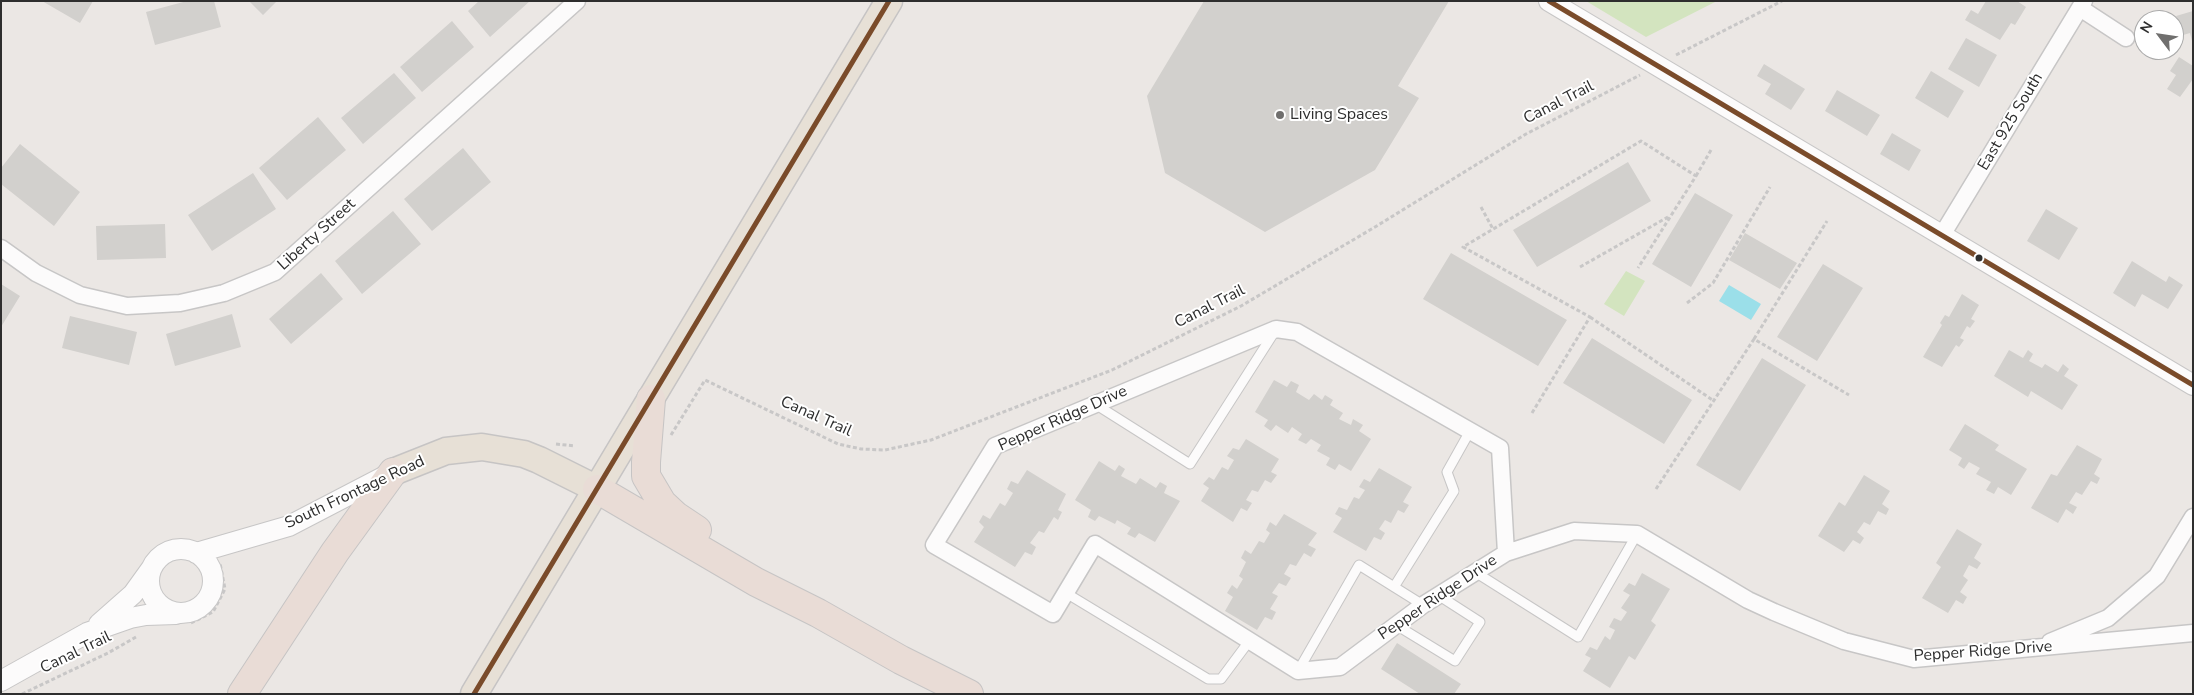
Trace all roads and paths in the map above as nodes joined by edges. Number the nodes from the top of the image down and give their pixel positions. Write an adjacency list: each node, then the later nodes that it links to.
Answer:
1 (577, 1): 16 (street, Liberty Street)
2 (889, 1): 25 (main road)
3 (1549, 1): 7 (street)
4 (1782, 1): 7 (path, Canal Trail)
5 (2082, 4): 6 (street, East 925 South); 15 (street, East 925 South)
6 (2126, 38)
7 (1657, 65): 15 (street); 30 (path, Canal Trail)
8 (1711, 150): 9 (path)
9 (1696, 176): 12 (path); 14 (path)
10 (1770, 186): 19 (path)
11 (1481, 207): 14 (path)
12 (1670, 217): 17 (path); 18 (path)
13 (1828, 221): 22 (path)
14 (1493, 230): 20 (path)
15 (1942, 236): 23 (street)
16 (1, 248)
17 (1580, 268)
18 (1638, 268)
19 (1687, 303)
20 (1590, 318): 26 (path); 28 (path)
21 (1276, 329): 27 (street, Pepper Ridge Drive); 27 (lane); 29 (street, Pepper Ridge Drive)
22 (1754, 339): 24 (path); 26 (path)
23 (2193, 385)
24 (1849, 395)
25 (651, 400): 32 (main road); 44 (highway)
26 (1714, 401): 33 (path)
27 (1095, 404): 41 (street, Pepper Ridge Drive)
28 (1532, 413)
29 (1470, 431): 36 (street, Pepper Ridge Drive); 40 (lane)
30 (666, 442)
31 (393, 472): 32 (main road, South Frontage Road); 37 (street, South Frontage Road); 55 (highway)
32 (597, 489): 44 (highway); 56 (main road)
33 (1656, 489)
34 (2193, 517): 51 (street)
35 (1637, 534): 36 (street, Pepper Ridge Drive); 39 (lane); 51 (street, Pepper Ridge Drive)
36 (1506, 552): 39 (street, Pepper Ridge Drive)
37 (196, 553): 38 (street, South Frontage Road); 45 (street, South Frontage Road)
38 (151, 569): 45 (street); 47 (street, South Frontage Road)
39 (1475, 572): 42 (street, Pepper Ridge Drive)
40 (1394, 587): 43 (lane); 52 (lane)
41 (1066, 593): 50 (lane); 50 (street, Pepper Ridge Drive)
42 (1438, 595): 43 (street, Pepper Ridge Drive); 46 (lane)
43 (1423, 605): 46 (street, Pepper Ridge Drive)
44 (818, 613): 57 (highway)
45 (180, 614): 47 (street, South Frontage Road)
46 (1396, 625): 52 (street, Pepper Ridge Drive)
47 (88, 633): 53 (street, South Frontage Road)
48 (140, 634): 54 (path, Canal Trail)
49 (2193, 634): 51 (street, Pepper Ridge Drive)
50 (1250, 640): 52 (street, Pepper Ridge Drive)
51 (2034, 648)
52 (1298, 671)
53 (1, 682)
54 (22, 694)
55 (242, 694)
56 (474, 694)
57 (969, 694)

